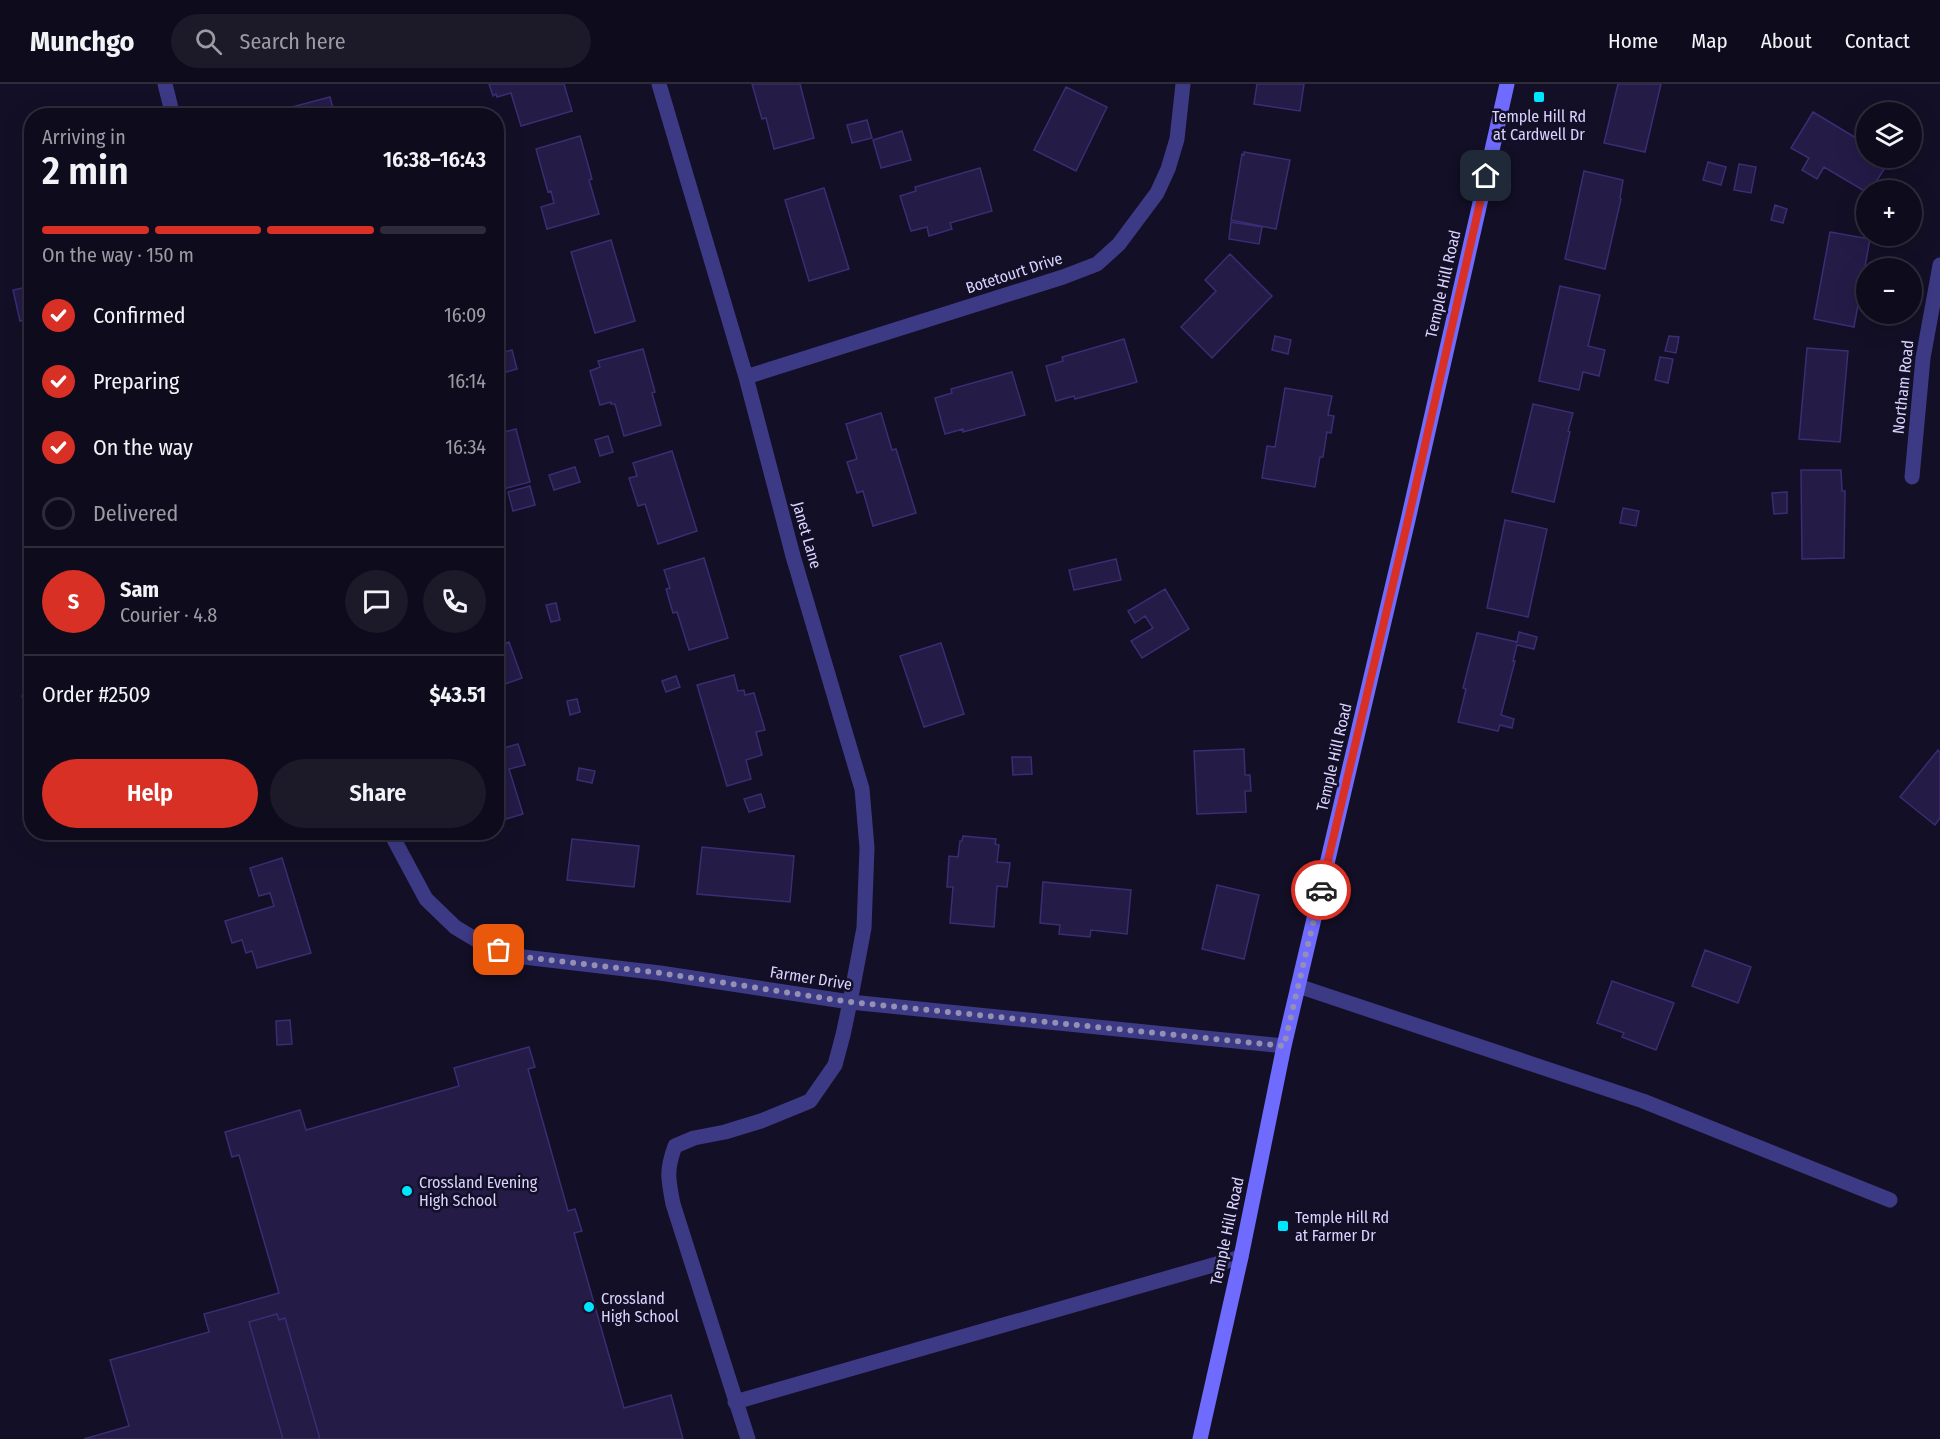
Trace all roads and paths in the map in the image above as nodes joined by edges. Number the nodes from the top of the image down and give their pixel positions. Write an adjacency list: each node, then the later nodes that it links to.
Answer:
1 (165, 84): 5 (street)
2 (659, 84): 7 (street, Janet Lane)
3 (1183, 84): 7 (street, Botetourt Drive)
4 (1507, 84): 10 (main road, Temple Hill Road)
5 (171, 108)
6 (1940, 265): 8 (street, Northam Road)
7 (746, 377): 11 (street, Janet Lane)
8 (1912, 477)
9 (394, 840): 11 (street, Farmer Drive)
10 (1298, 986): 12 (main road, Temple Hill Road); 13 (street)
11 (850, 1002): 12 (street, Farmer Drive); 15 (street, Janet Lane)
12 (1284, 1046): 14 (main road, Temple Hill Road)
13 (1890, 1200)
14 (1241, 1257): 15 (street); 17 (main road, Temple Hill Road)
15 (735, 1402): 16 (street)
16 (747, 1439)
17 (1200, 1439)

